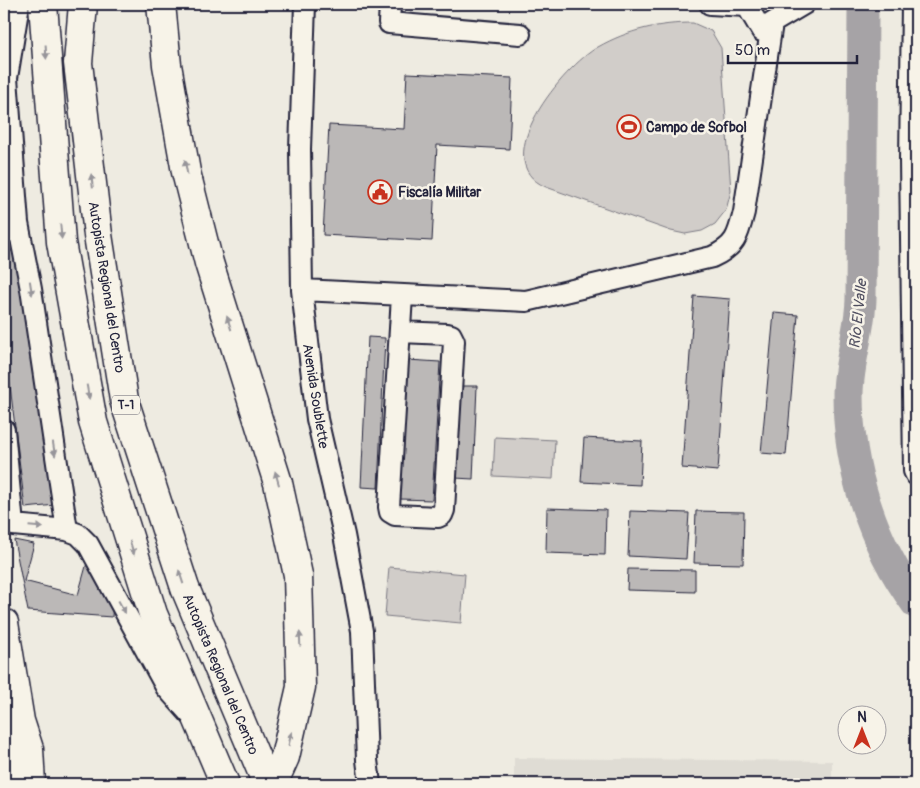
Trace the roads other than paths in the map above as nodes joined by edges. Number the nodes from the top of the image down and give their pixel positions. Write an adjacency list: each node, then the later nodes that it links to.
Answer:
1 (19, 4): 12 (street)
2 (43, 4): 21 (highway, T-1, one-way to 21)
3 (83, 4): 25 (highway, Autopista Regional del Centro / T-1, one-way to 3)
4 (161, 4): 26 (highway, one-way to 4)
5 (306, 4): 13 (street, Avenida Soublette)
6 (390, 4): 11 (street)
7 (710, 4): 10 (street)
8 (804, 4): 10 (street)
9 (912, 4): 17 (street)
10 (772, 24): 14 (street)
11 (520, 34)
12 (11, 229): 18 (street, one-way to 18)
13 (302, 290): 14 (street); 27 (street, Avenida Soublette)
14 (402, 296): 15 (street)
15 (400, 332): 15 (street)
16 (4, 430): 18 (street, one-way to 18)
17 (916, 475)
18 (66, 530): 21 (street, one-way to 21)
19 (4, 623): 20 (highway)
20 (20, 721): 22 (highway); 23 (highway)
21 (203, 728): 24 (highway, T-1)
22 (7, 784)
23 (31, 784)
24 (225, 784)
25 (267, 784)
26 (273, 784)
27 (370, 784)

